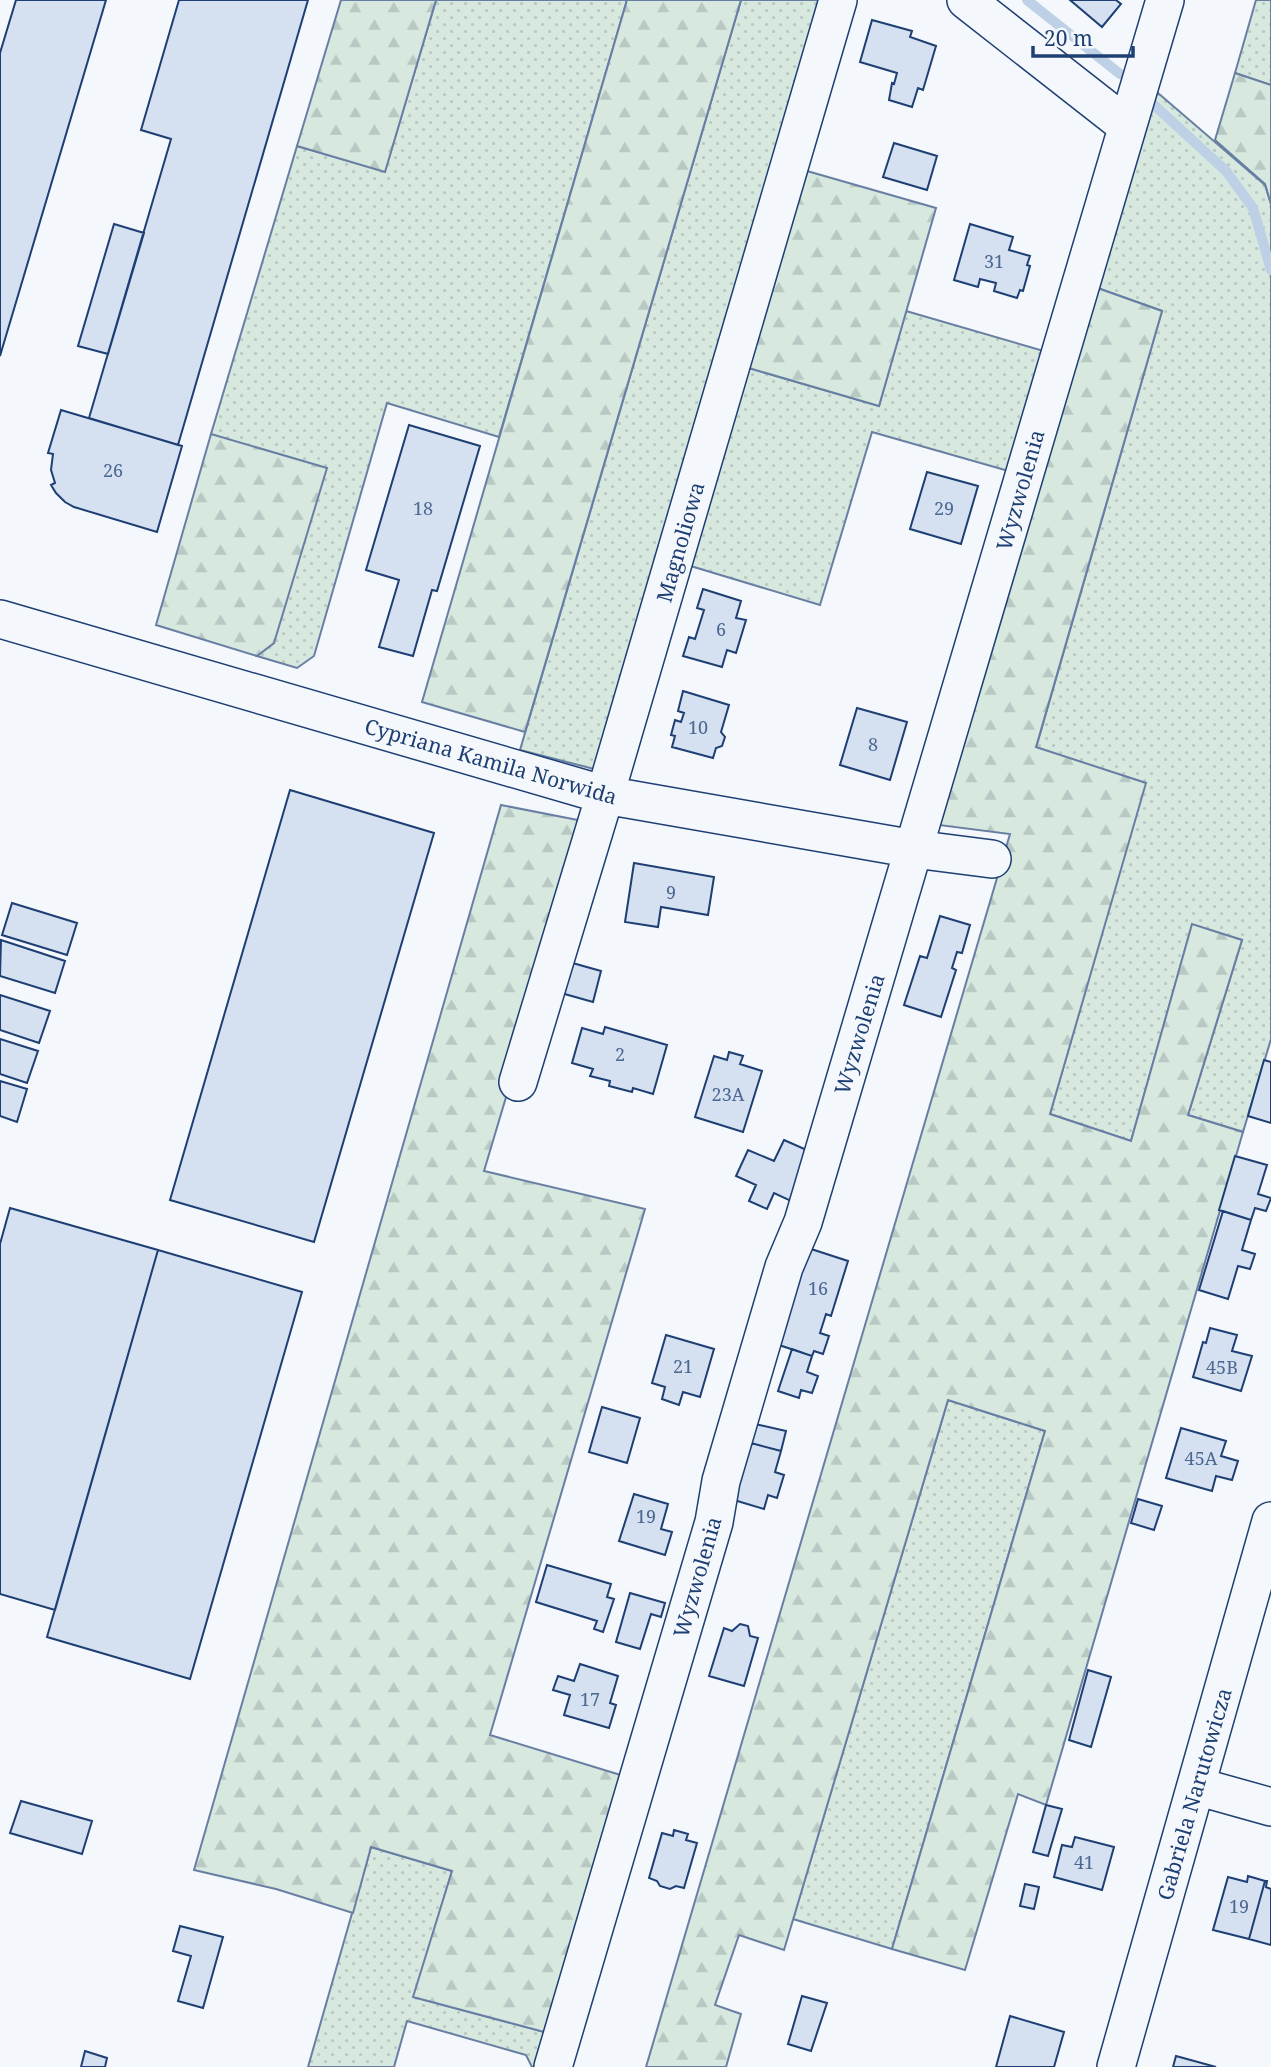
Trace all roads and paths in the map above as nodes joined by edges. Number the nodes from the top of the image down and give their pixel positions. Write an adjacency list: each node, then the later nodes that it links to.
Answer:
1 (838, 0): 6 (street, Magnoliowa)
2 (966, 0): 4 (street)
3 (1165, 0): 4 (street, Wyzwolenia)
4 (1127, 126): 7 (street, Wyzwolenia)
5 (0, 619): 6 (street, Cypriana Kamila Norwida)
6 (606, 795): 7 (street, Cypriana Kamila Norwida); 9 (street, Magnoliowa)
7 (914, 849): 8 (street, Cypriana Kamila Norwida); 13 (street, Wyzwolenia)
8 (992, 859)
9 (518, 1082)
10 (1271, 1521): 11 (street, Gabriela Narutowicza)
11 (1196, 1786): 12 (street); 14 (street, Gabriela Narutowicza)
12 (1271, 1807)
13 (553, 2067)
14 (1116, 2067)

